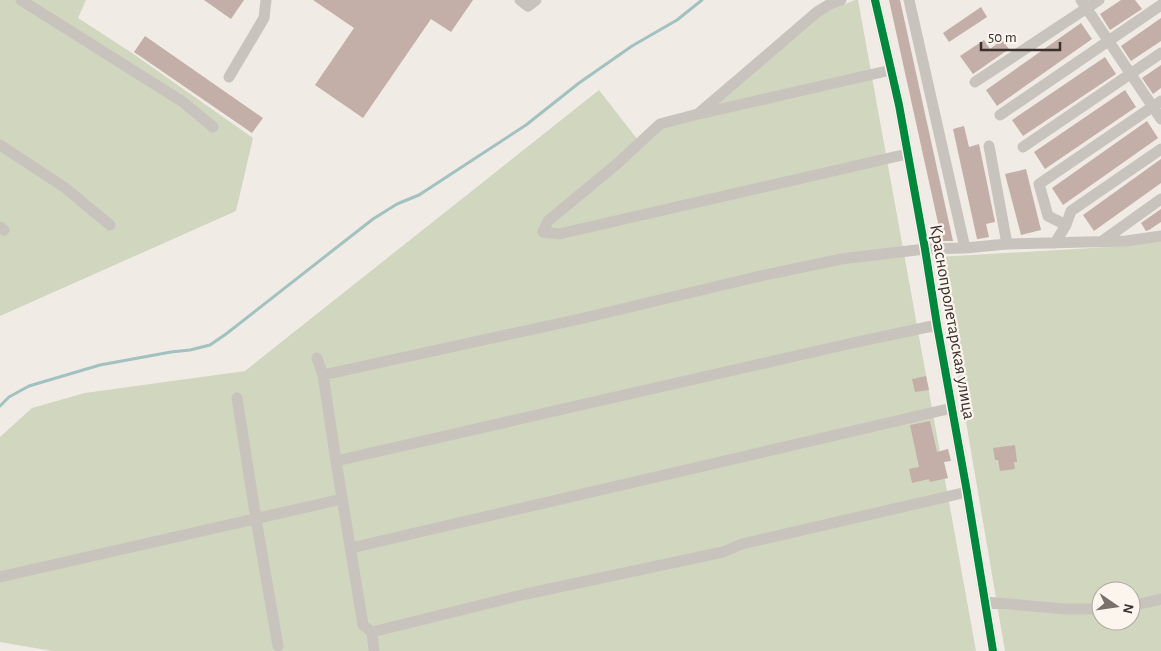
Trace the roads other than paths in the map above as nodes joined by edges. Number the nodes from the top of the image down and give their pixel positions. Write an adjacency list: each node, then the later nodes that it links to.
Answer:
1 (21, 0): 21 (street)
2 (266, 0): 15 (street)
3 (520, 0): 4 (street)
4 (536, 0)
5 (841, 0): 18 (street)
6 (875, 0): 13 (street, Краснопролетарская улица)
7 (909, 0): 34 (street)
8 (1098, 0): 9 (street)
9 (1084, 4): 11 (street); 16 (street)
10 (1161, 5): 11 (street)
11 (1109, 41): 14 (street); 19 (street)
12 (1161, 53): 14 (street)
13 (891, 70): 18 (street); 26 (street, Краснопролетарская улица)
14 (1131, 74): 17 (street); 24 (street)
15 (229, 77)
16 (975, 82)
17 (1157, 104): 20 (street); 29 (street)
18 (698, 114): 26 (street)
19 (1000, 115)
20 (1161, 119)
21 (213, 127)
22 (0, 145): 28 (street)
23 (990, 146): 33 (street)
24 (1023, 147)
25 (1161, 149): 29 (street)
26 (907, 154): 35 (street, Краснопролетарская улица)
27 (1161, 199): 31 (street)
28 (110, 224)
29 (1066, 225): 32 (street)
30 (1161, 236): 31 (street)
31 (1101, 242): 32 (street)
32 (1055, 243): 33 (street)
33 (1007, 244): 34 (street)
34 (965, 248): 35 (street)
35 (925, 249): 36 (street, Краснопролетарская улица); 38 (street)
36 (937, 325): 40 (street, Краснопролетарская улица); 41 (street)
37 (317, 358): 38 (street)
38 (323, 375): 41 (street)
39 (237, 398): 44 (street)
40 (952, 408): 42 (street, Краснопролетарская улица); 45 (street)
41 (336, 461): 43 (street)
42 (967, 492): 48 (street, Краснопролетарская улица); 51 (street)
43 (342, 499): 44 (street); 45 (street)
44 (256, 519): 46 (street); 52 (street)
45 (351, 548): 51 (street)
46 (0, 577)
47 (1161, 599): 49 (street)
48 (985, 602): 50 (street); 54 (street, Краснопролетарская улица)
49 (1141, 604)
50 (1091, 609)
51 (372, 632): 53 (street)
52 (278, 646)
53 (374, 651)
54 (993, 651)

